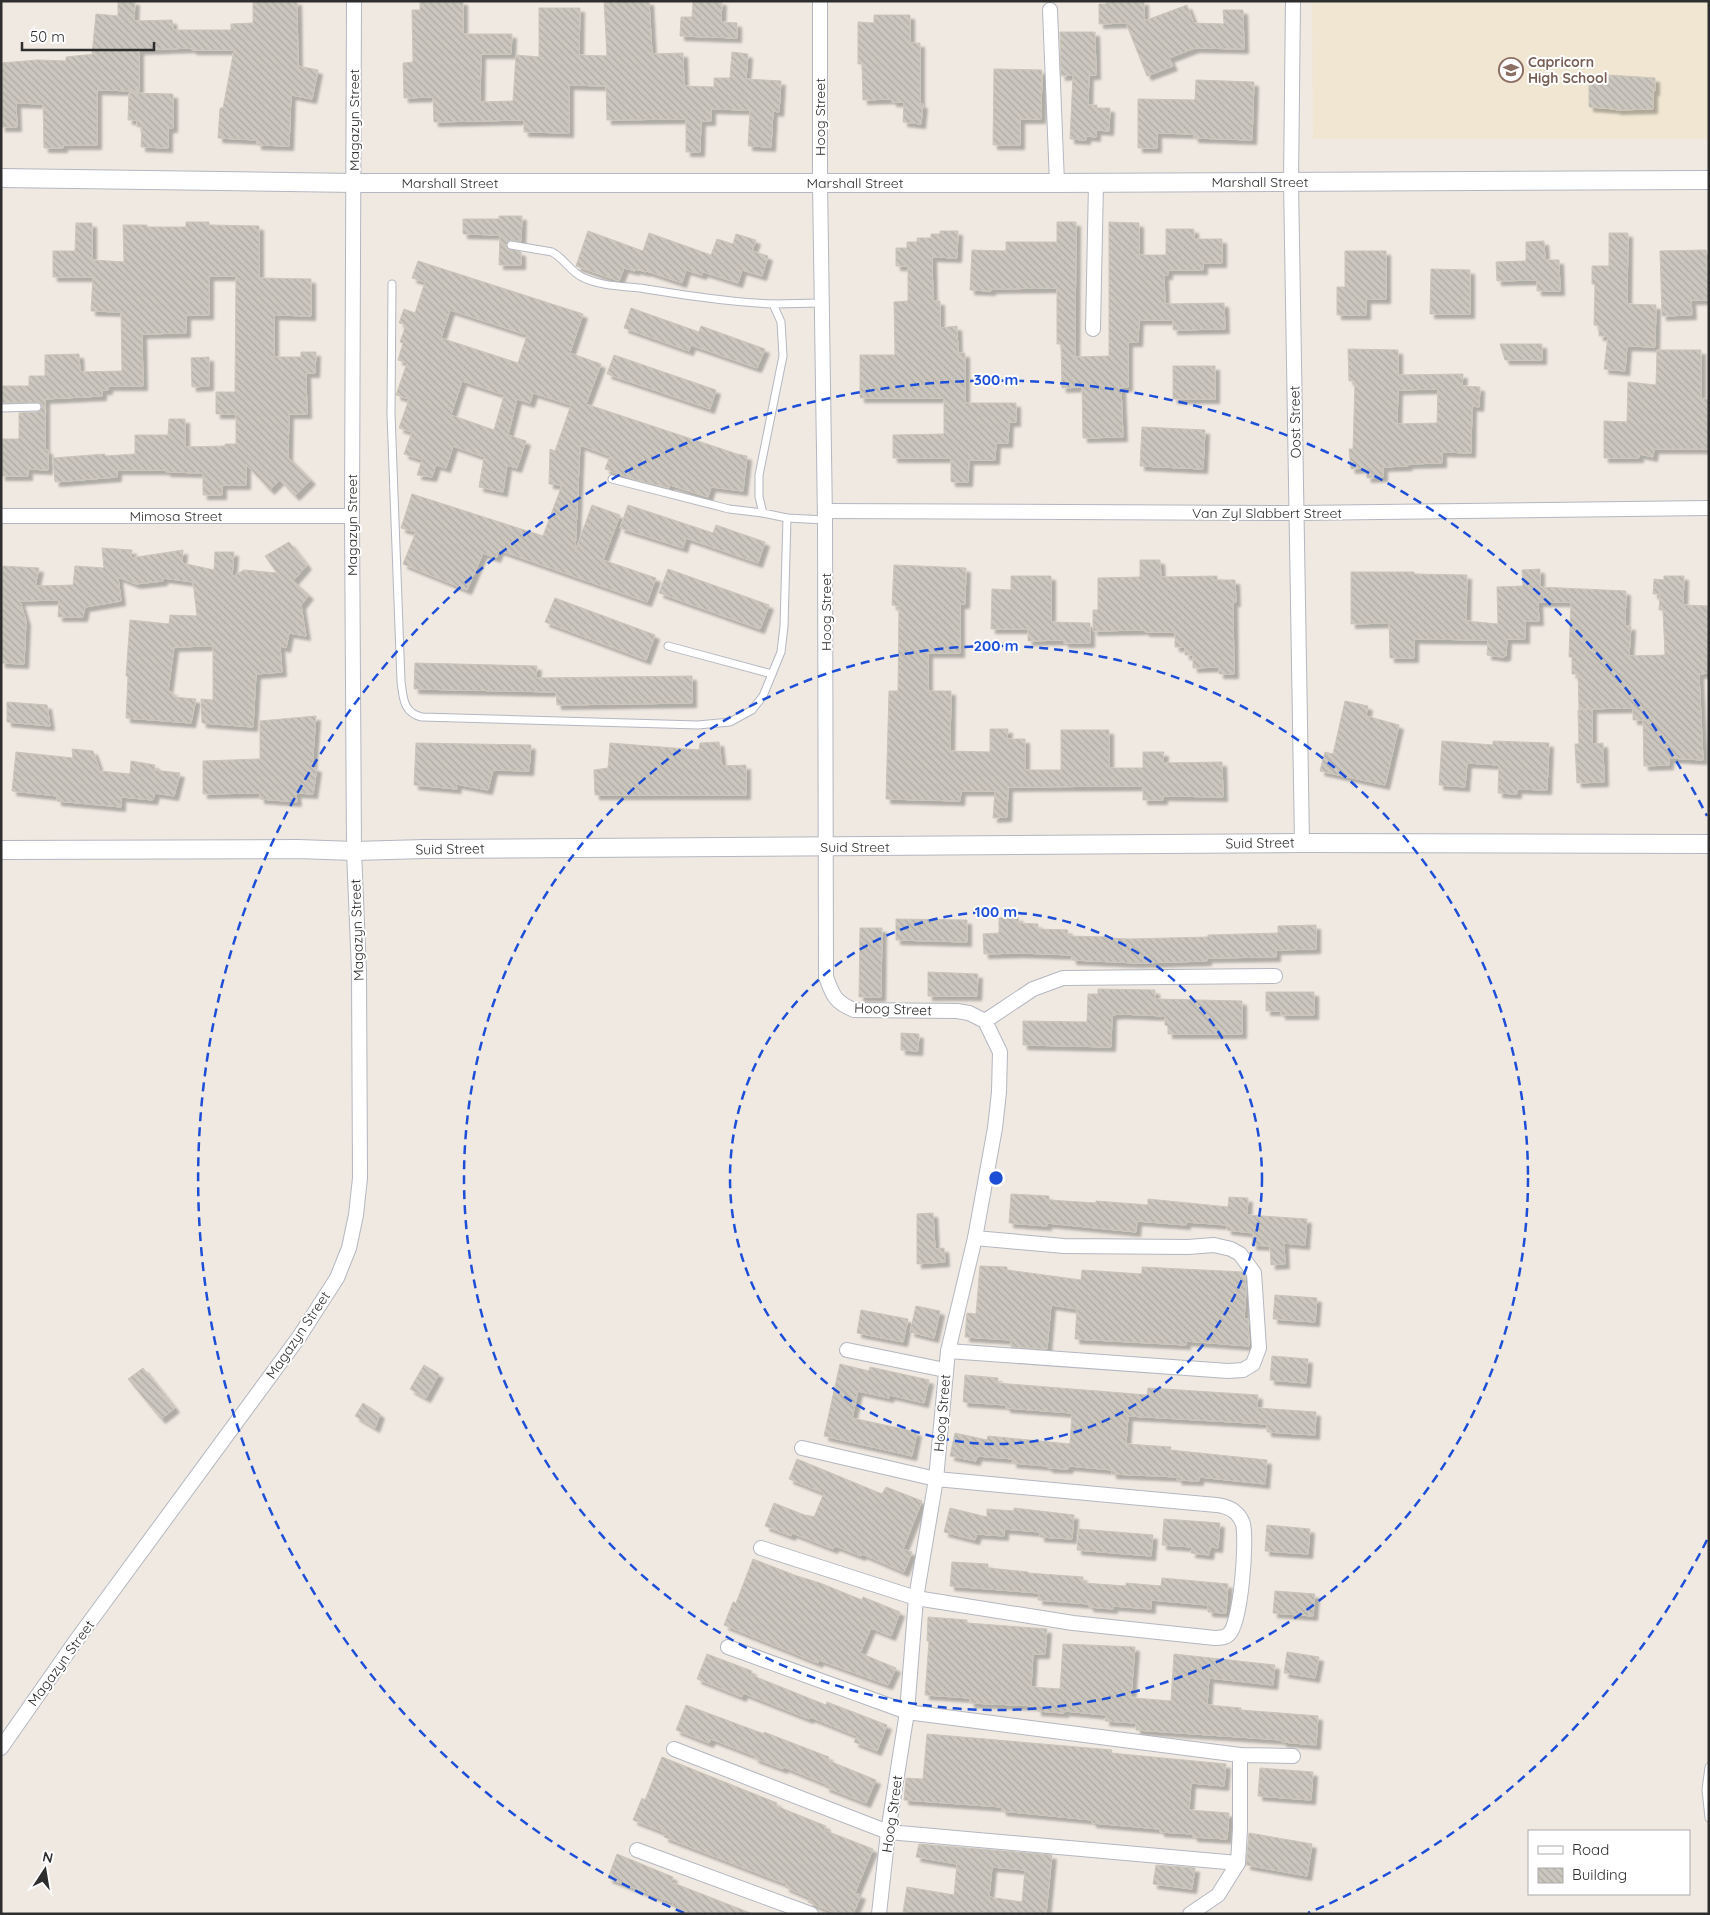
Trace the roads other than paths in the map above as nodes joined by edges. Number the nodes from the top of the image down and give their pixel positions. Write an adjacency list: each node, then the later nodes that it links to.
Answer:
1 (354, 1): 8 (street, Magazyn Street)
2 (820, 1): 9 (street, Hoog Street)
3 (1293, 1): 7 (street, Oost Street)
4 (1050, 10): 10 (street)
5 (1, 178): 8 (street, Marshall Street)
6 (1709, 180): 7 (street, Marshall Street)
7 (1291, 182): 11 (street, Marshall Street); 22 (street, Oost Street)
8 (354, 183): 9 (street, Marshall Street); 24 (street, Magazyn Street)
9 (820, 183): 10 (street, Marshall Street); 14 (street, Hoog Street)
10 (1057, 183): 11 (street, Marshall Street)
11 (1096, 183): 16 (street)
12 (511, 245): 15 (lane)
13 (392, 284): 28 (lane)
14 (822, 302): 15 (lane); 25 (street, Hoog Street)
15 (773, 304): 21 (lane)
16 (1093, 330)
17 (37, 407): 18 (lane)
18 (1, 408)
19 (612, 479): 21 (lane)
20 (1709, 508): 22 (street, Van Zyl Slabbert Street)
21 (763, 513): 26 (lane)
22 (1296, 513): 25 (street, Van Zyl Slabbert Street); 29 (street, Oost Street)
23 (1, 516): 24 (street, Mimosa Street)
24 (352, 516): 33 (street, Magazyn Street)
25 (825, 516): 26 (lane); 31 (street, Hoog Street)
26 (787, 518): 28 (lane)
27 (668, 646): 28 (lane)
28 (772, 674)
29 (1302, 843): 30 (street, Suid Street); 31 (street, Suid Street)
30 (1709, 844)
31 (826, 847): 33 (street, Suid Street); 35 (street, Hoog Street)
32 (1, 850): 33 (street, Suid Street)
33 (354, 851): 46 (street, Magazyn Street)
34 (1275, 976): 35 (street)
35 (985, 1021): 36 (street, Hoog Street)
36 (975, 1238): 38 (street, Hoog Street); 38 (street)
37 (847, 1350): 39 (street)
38 (948, 1351): 39 (street, Hoog Street)
39 (945, 1370): 41 (street, Hoog Street)
40 (802, 1448): 41 (street)
41 (936, 1479): 43 (street, Hoog Street); 43 (street)
42 (761, 1548): 43 (street)
43 (916, 1598): 45 (street, Hoog Street)
44 (728, 1647): 45 (street)
45 (907, 1712): 48 (street); 52 (street, Hoog Street)
46 (1, 1748)
47 (674, 1749): 52 (street)
48 (1240, 1755): 49 (street); 54 (street)
49 (1293, 1756)
50 (1709, 1767): 51 (lane)
51 (1709, 1818)
52 (888, 1832): 54 (street); 56 (street, Hoog Street)
53 (637, 1850): 55 (street)
54 (1238, 1862): 57 (street)
55 (811, 1914)
56 (879, 1914)
57 (1190, 1914)

